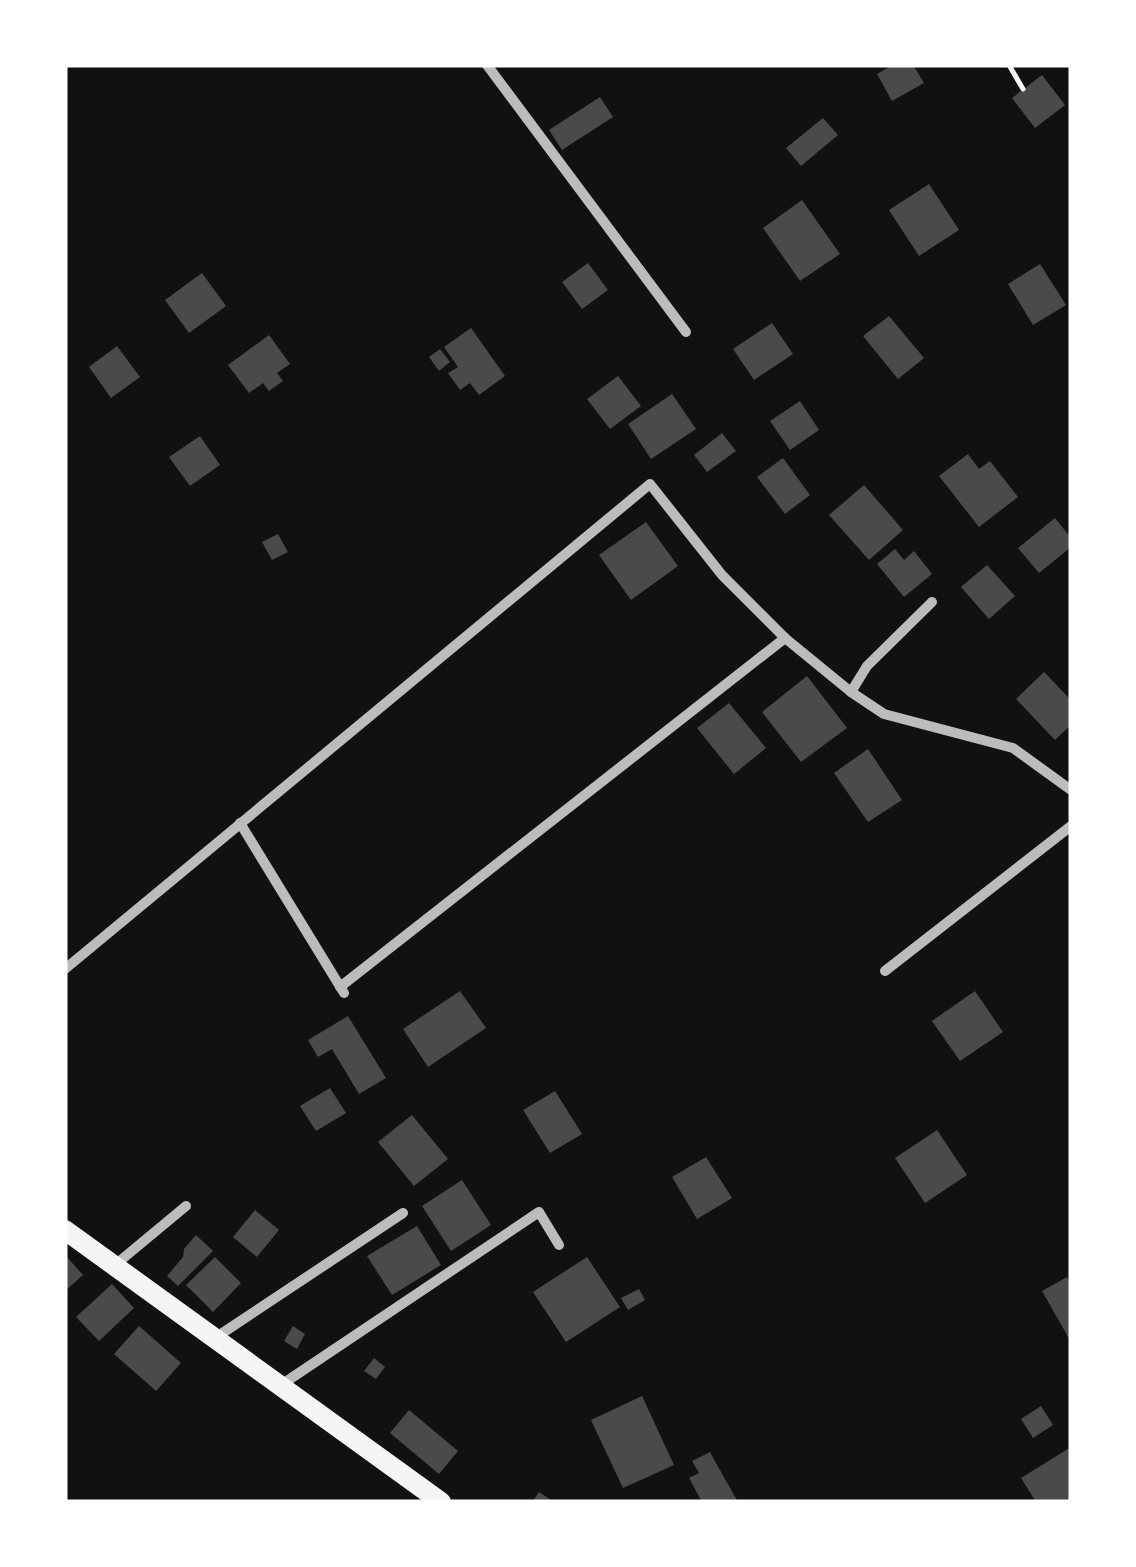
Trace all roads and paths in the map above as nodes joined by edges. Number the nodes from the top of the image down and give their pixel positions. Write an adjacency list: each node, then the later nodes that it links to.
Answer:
1 (487, 65): 4 (street)
2 (1009, 65): 3 (path)
3 (1023, 89)
4 (686, 332)
5 (932, 602): 7 (street)
6 (785, 638): 7 (street); 9 (street); 9 (street)
7 (851, 692): 8 (street)
8 (1071, 790)
9 (240, 823): 11 (street)
10 (1071, 826): 12 (street)
11 (65, 969)
12 (885, 971)
13 (186, 1206): 17 (street)
14 (403, 1213): 18 (street)
15 (65, 1230): 17 (main road)
16 (559, 1244): 19 (street)
17 (114, 1266): 18 (main road)
18 (215, 1338): 19 (main road)
19 (281, 1385): 20 (main road)
20 (441, 1502)

